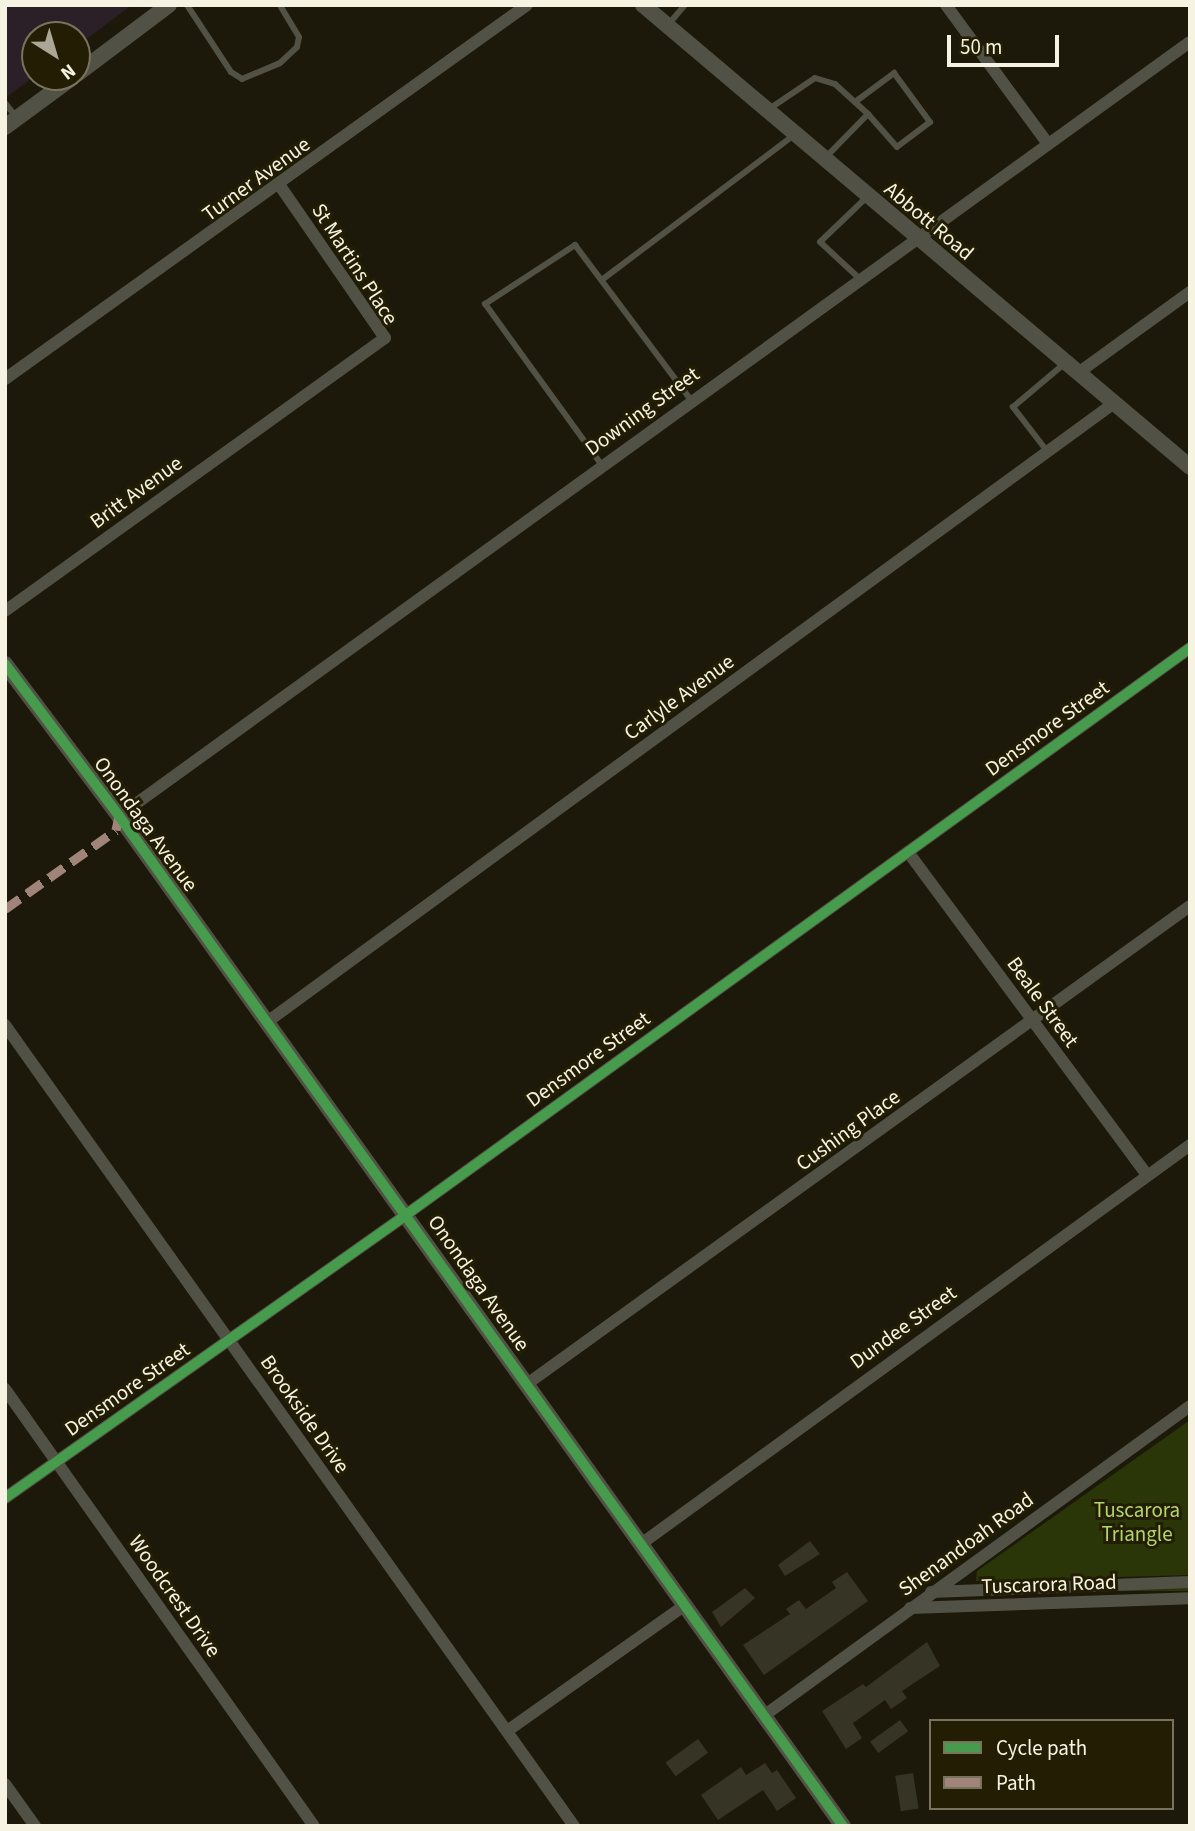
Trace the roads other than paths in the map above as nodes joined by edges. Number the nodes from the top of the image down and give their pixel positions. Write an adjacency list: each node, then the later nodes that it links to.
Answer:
1 (169, 5): 10 (street)
2 (187, 5): 3 (lane)
3 (280, 5)
4 (527, 5): 20 (street, Turner Avenue)
5 (643, 5): 8 (street, Abbott Road)
6 (685, 5): 8 (lane)
7 (946, 5): 18 (street)
8 (667, 26): 14 (street, Abbott Road)
9 (1190, 42): 18 (street, Downing Street)
10 (91, 64)
11 (54, 91): 16 (street)
12 (855, 102): 14 (lane); 15 (lane); 15 (lane)
13 (5, 103): 16 (lane)
14 (767, 110): 17 (street, Abbott Road)
15 (869, 114): 19 (lane)
16 (11, 123)
17 (795, 134): 19 (street, Abbott Road); 23 (lane)
18 (1048, 144): 22 (street, Downing Street)
19 (824, 159): 21 (street, Abbott Road)
20 (280, 186): 27 (street, Turner Avenue); 30 (street, St Martins Place)
21 (868, 196): 22 (street, Abbott Road); 24 (lane)
22 (917, 238): 24 (street, Downing Street); 26 (street, Abbott Road)
23 (603, 279): 28 (lane); 32 (lane)
24 (860, 279): 28 (street, Downing Street)
25 (1190, 292): 26 (street)
26 (1072, 368): 29 (street, Abbott Road); 31 (lane)
27 (5, 379)
28 (691, 400): 32 (street, Downing Street)
29 (1114, 403): 31 (street, Carlyle Avenue); 33 (street, Abbott Road)
30 (290, 405): 34 (street, Britt Avenue)
31 (1047, 451): 41 (street, Carlyle Avenue)
32 (600, 464): 37 (street, Downing Street)
33 (1190, 467)
34 (5, 611)
35 (1190, 648): 38 (street, Densmore Street)
36 (5, 664): 37 (street, Onondaga Avenue)
37 (119, 816): 41 (street, Onondaga Avenue)
38 (908, 852): 40 (street, Beale Street); 45 (street, Densmore Street)
39 (1190, 906): 40 (street, Cushing Place)
40 (1032, 1021): 44 (street, Beale Street); 47 (street, Cushing Place)
41 (267, 1022): 45 (street, Onondaga Avenue)
42 (5, 1025): 46 (street, Brookside Drive)
43 (1190, 1144): 44 (street, Dundee Street)
44 (1147, 1175): 52 (street, Dundee Street)
45 (407, 1214): 46 (street, Densmore Street); 47 (street, Onondaga Avenue)
46 (229, 1341): 50 (street, Densmore Street); 59 (street, Brookside Drive)
47 (527, 1384): 52 (street, Onondaga Avenue)
48 (5, 1389): 50 (street, Woodcrest Drive)
49 (1190, 1406): 54 (street, Shenandoah Road)
50 (56, 1462): 51 (street, Densmore Street); 62 (street, Woodcrest Drive)
51 (5, 1498)
52 (641, 1544): 56 (street, Onondaga Avenue)
53 (1190, 1582): 54 (street, Tuscarora Road)
54 (931, 1592): 57 (street, Shenandoah Road)
55 (1190, 1598): 57 (street, Tuscarora Road)
56 (685, 1605): 58 (street, Onondaga Avenue); 59 (street)
57 (909, 1608): 58 (street, Shenandoah Road)
58 (765, 1715): 64 (street, Onondaga Avenue)
59 (507, 1731): 63 (street, Brookside Drive)
60 (5, 1784): 61 (street)
61 (35, 1826)
62 (314, 1826)
63 (575, 1826)
64 (844, 1826)

